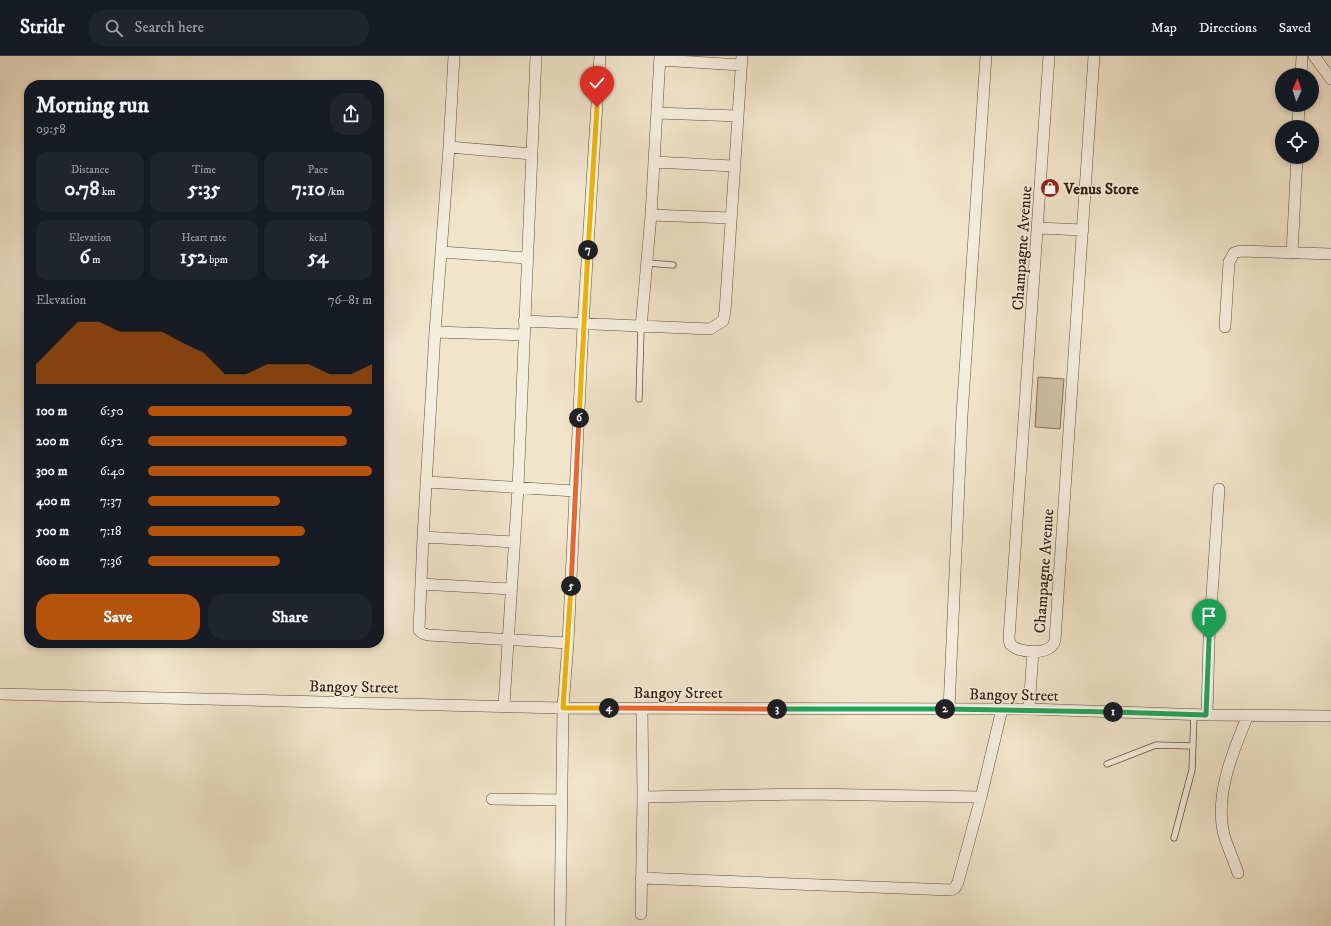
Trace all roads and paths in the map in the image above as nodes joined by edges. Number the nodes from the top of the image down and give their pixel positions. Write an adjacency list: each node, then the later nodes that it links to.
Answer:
1 (454, 56): 15 (street)
2 (536, 56): 16 (street)
3 (600, 56): 31 (street)
4 (986, 56): 52 (street)
5 (1049, 56): 22 (street, Champagne Avenue)
6 (1094, 56): 23 (street, Champagne Avenue)
7 (1302, 56): 11 (street)
8 (1314, 56): 12 (street)
9 (660, 58): 10 (street); 13 (street)
10 (742, 61): 14 (street)
11 (1301, 68)
12 (1331, 78)
13 (657, 113): 14 (street); 17 (street)
14 (738, 116): 19 (street)
15 (449, 147): 16 (street); 24 (street)
16 (532, 154): 27 (street)
17 (654, 162): 19 (street); 20 (street)
18 (1297, 164): 25 (street)
19 (734, 166): 21 (street)
20 (651, 215): 21 (street); 28 (street)
21 (730, 218): 33 (street)
22 (1038, 228): 23 (street); 47 (street, Champagne Avenue)
23 (1083, 230): 47 (street, Champagne Avenue)
24 (441, 252): 27 (street); 34 (street)
25 (1292, 253): 26 (street); 32 (street)
26 (1331, 254)
27 (527, 258): 30 (street)
28 (648, 263): 29 (lane); 33 (street)
29 (672, 265)
30 (524, 321): 31 (street); 35 (street)
31 (584, 325): 33 (street); 40 (street)
32 (1225, 327)
33 (641, 328): 36 (lane)
34 (435, 332): 35 (street); 37 (street)
35 (523, 335): 38 (street)
36 (639, 399)
37 (427, 482): 38 (street); 41 (street)
38 (518, 488): 40 (street); 42 (street)
39 (1219, 489): 56 (street)
40 (575, 492): 46 (street)
41 (423, 537): 42 (street); 43 (street)
42 (514, 542): 44 (street)
43 (421, 584): 44 (street); 45 (street)
44 (512, 589): 45 (street)
45 (509, 640): 46 (street); 49 (street)
46 (568, 643): 50 (street)
47 (1033, 651): 54 (street)
48 (0, 694): 49 (street, Bangoy Street)
49 (504, 705): 50 (street, Bangoy Street)
50 (563, 708): 51 (street, Bangoy Street); 64 (street)
51 (642, 708): 52 (street, Bangoy Street); 61 (street)
52 (949, 709): 53 (street, Bangoy Street)
53 (1002, 709): 54 (street, Bangoy Street); 62 (street)
54 (1028, 709): 55 (street, Bangoy Street)
55 (1194, 714): 56 (street, Bangoy Street); 59 (lane)
56 (1206, 715): 57 (street, Bangoy Street)
57 (1248, 715): 58 (street, Bangoy Street); 66 (street)
58 (1331, 716)
59 (1193, 746): 60 (lane); 65 (lane)
60 (1107, 764)
61 (643, 796): 62 (street); 67 (street)
62 (981, 797): 67 (street)
63 (492, 799): 64 (street)
64 (562, 800): 69 (street)
65 (1174, 838)
66 (1238, 873)
67 (642, 878): 68 (street)
68 (641, 914)
69 (560, 926)

